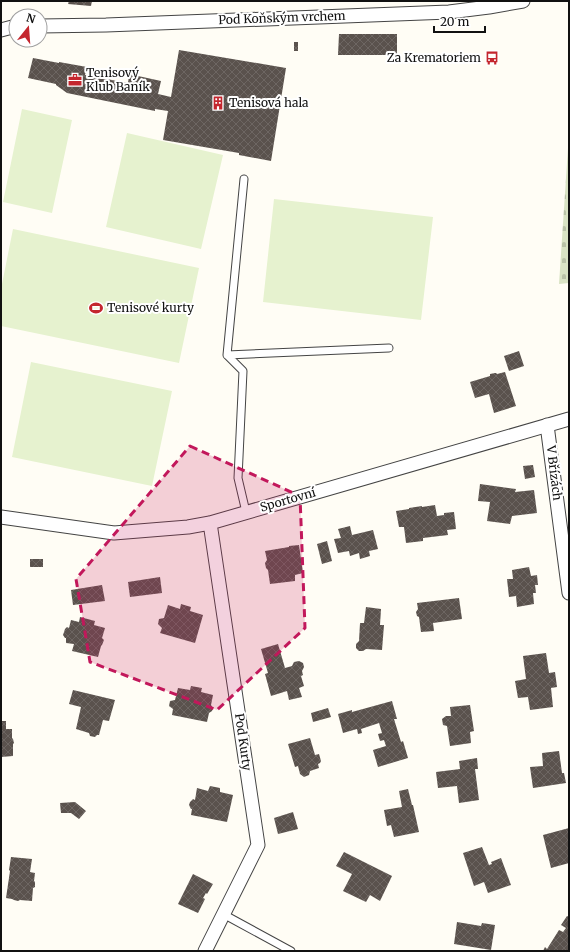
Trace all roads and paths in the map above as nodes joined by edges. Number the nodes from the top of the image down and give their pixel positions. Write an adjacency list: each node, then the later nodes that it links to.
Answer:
1 (523, 1): 2 (street, Pod Koňským vrchem)
2 (48, 26)
3 (244, 179): 5 (lane)
4 (389, 348): 5 (lane)
5 (227, 356): 8 (lane)
6 (569, 419): 7 (street, Sportovní)
7 (548, 425): 8 (street, Sportovní); 11 (street, V Břízách)
8 (246, 512): 10 (street, Sportovní)
9 (1, 517): 10 (street, Sportovní)
10 (210, 523): 12 (street, Pod Kurty)
11 (569, 593)
12 (224, 914): 13 (street, Pod Kurty); 14 (lane)
13 (205, 951)
14 (291, 951)

